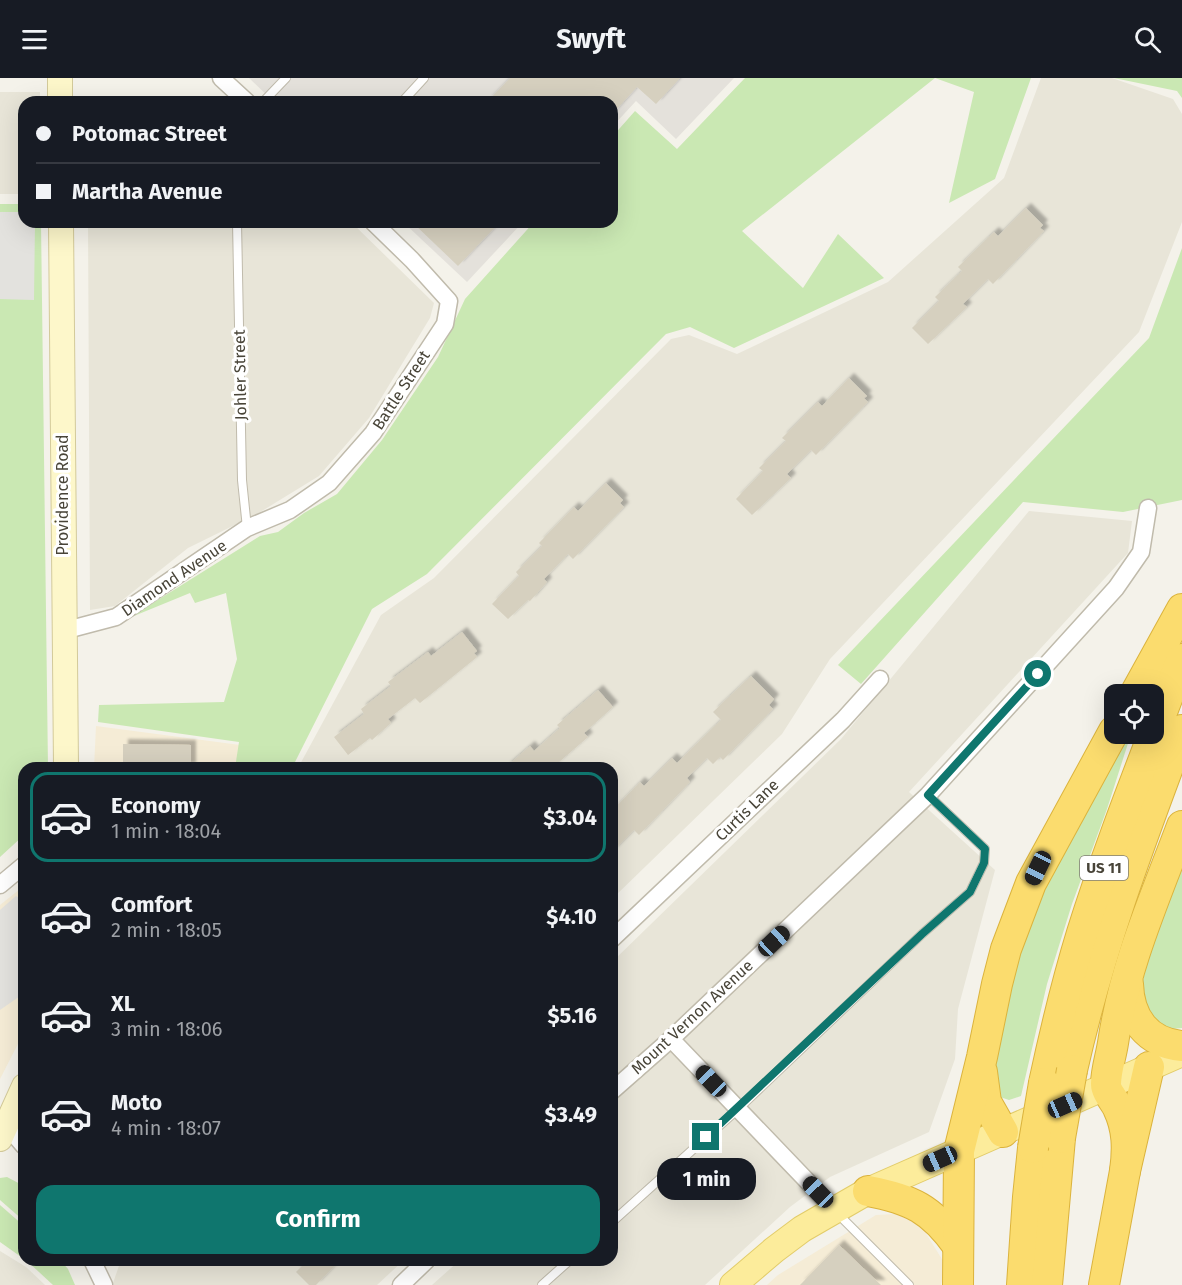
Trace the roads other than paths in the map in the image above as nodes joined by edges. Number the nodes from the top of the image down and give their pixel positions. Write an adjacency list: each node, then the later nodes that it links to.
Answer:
1 (60, 78): 5 (main road)
2 (221, 78): 6 (street)
3 (286, 78): 7 (lane)
4 (424, 78): 8 (lane)
5 (60, 96)
6 (234, 96)
7 (269, 96)
8 (408, 96)
9 (61, 228): 15 (main road, Providence Road)
10 (237, 228): 13 (lane, Johler Street)
11 (379, 228): 13 (street, Battle Street)
12 (1148, 508): 22 (street, Mount Vernon Avenue)
13 (247, 528): 15 (street, Diamond Avenue)
14 (1182, 609): 18 (highway)
15 (63, 632): 21 (main road, Providence Road)
16 (1182, 659): 40 (highway, US 11, bridge)
17 (880, 679): 26 (street, Curtis Lane)
18 (1141, 684)
19 (1182, 730): 40 (highway, US 11, bridge)
20 (1107, 744): 31 (highway)
21 (66, 762)
22 (928, 795): 28 (street, Mount Vernon Avenue); 36 (lane)
23 (1182, 826): 27 (highway)
24 (18, 870): 25 (street)
25 (0, 885)
26 (618, 933)
27 (1127, 973): 29 (highway); 34 (highway)
28 (671, 1039): 33 (street, Mount Vernon Avenue); 36 (street)
29 (1182, 1047)
30 (1182, 1053): 32 (main road)
31 (982, 1057): 38 (highway); 41 (highway)
32 (1149, 1067): 34 (main road); 42 (highway)
33 (618, 1086)
34 (1106, 1086): 38 (main road); 42 (highway)
35 (18, 1096): 37 (main road)
36 (738, 1109): 44 (street); 45 (lane)
37 (2, 1124): 39 (street)
38 (1003, 1132): 41 (main road)
39 (18, 1140)
40 (1047, 1143): 56 (highway, US 11); 57 (highway, US 11)
41 (959, 1151): 43 (main road); 46 (highway)
42 (1125, 1171): 58 (highway)
43 (868, 1191): 44 (main road); 46 (highway)
44 (834, 1209): 53 (main road); 54 (lane)
45 (618, 1217)
46 (958, 1246): 55 (highway)
47 (95, 1266): 50 (street)
48 (421, 1266): 51 (street)
49 (563, 1266): 52 (lane)
50 (104, 1285)
51 (401, 1285)
52 (542, 1285)
53 (733, 1285)
54 (909, 1285)
55 (958, 1285)
56 (1022, 1285)
57 (1047, 1285)
58 (1104, 1285)

